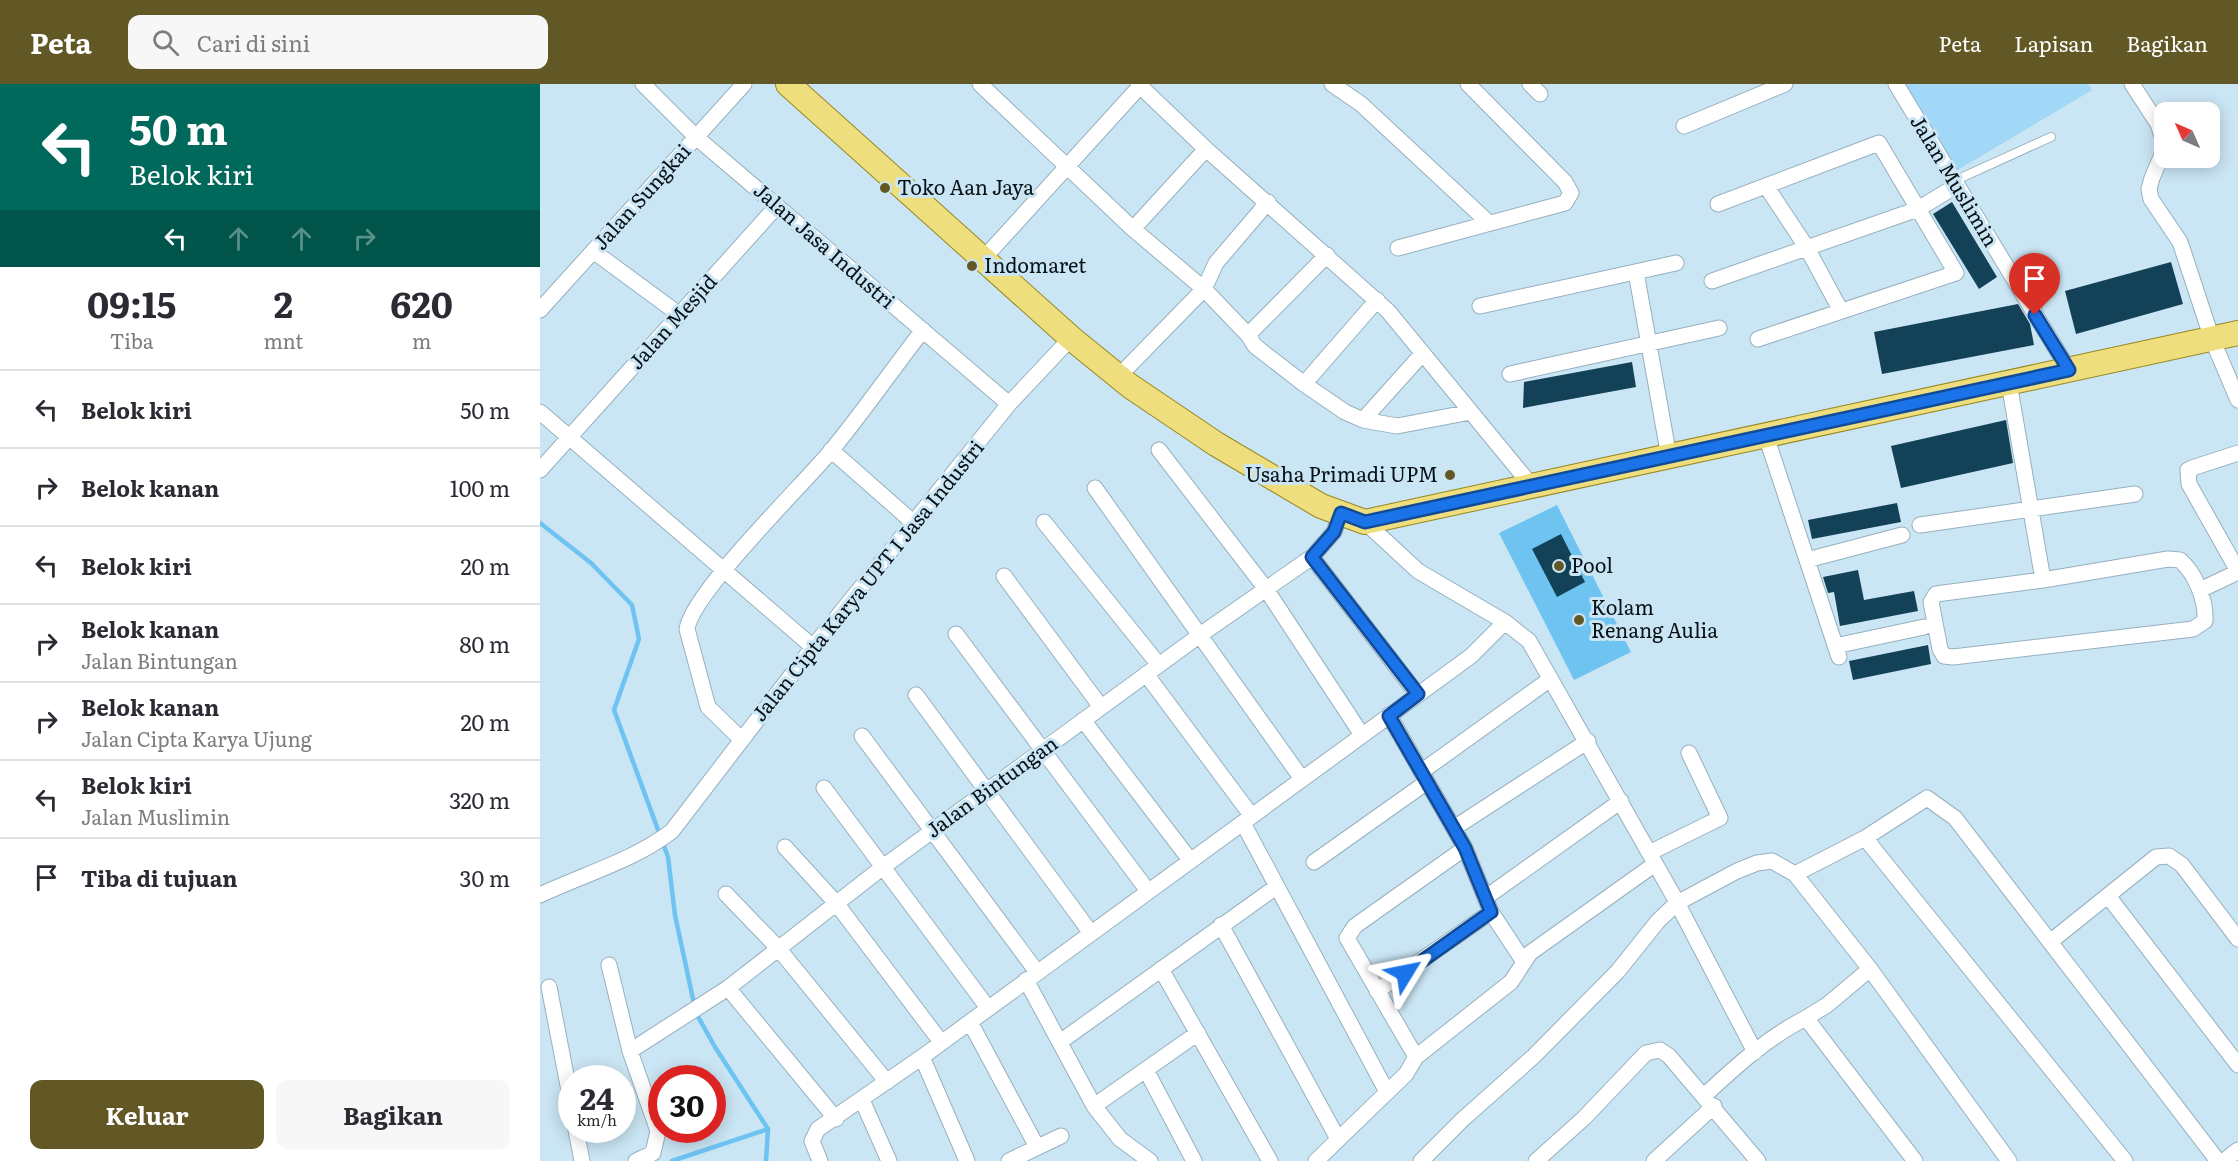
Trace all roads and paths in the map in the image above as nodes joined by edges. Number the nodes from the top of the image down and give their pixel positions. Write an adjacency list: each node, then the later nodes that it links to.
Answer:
1 (643, 84): 13 (street, Jalan Jasa Industri)
2 (744, 84): 13 (street, Jalan Sungkai)
3 (788, 84): 30 (main road)
4 (980, 84): 16 (street)
5 (1332, 84): 24 (street)
6 (1468, 84): 24 (street)
7 (1785, 84): 12 (street)
8 (1896, 84): 18 (street, Jalan Muslimin)
9 (2132, 84): 11 (street)
10 (1140, 85): 15 (street); 16 (street)
11 (2154, 118)
12 (1684, 126)
13 (696, 136): 22 (street, Jalan Jasa Industri); 28 (street, Jalan Sungkai)
14 (2051, 136): 18 (lane)
15 (1206, 149): 20 (street); 25 (street)
16 (1066, 165): 25 (street); 30 (street)
17 (2156, 168): 46 (street)
18 (1955, 183): 23 (street); 49 (street, Jalan Muslimin)
19 (1766, 186): 21 (street); 23 (street); 27 (street)
20 (1268, 202): 29 (street); 34 (street)
21 (1718, 204)
22 (777, 206): 39 (street, Jalan Mesjid); 41 (street, Jalan Jasa Industri)
23 (1918, 209): 27 (street); 38 (street)
24 (1489, 223): 26 (street)
25 (1133, 229): 34 (street)
26 (1398, 248)
27 (1807, 248): 33 (street); 38 (street)
28 (593, 251): 37 (street, Jalan Sungkai); 39 (street)
29 (1327, 255): 35 (street); 43 (street)
30 (984, 258): 44 (main road)
31 (1676, 263): 32 (street)
32 (1636, 272): 36 (street); 47 (street)
33 (1712, 281)
34 (1204, 289): 43 (street); 51 (street)
35 (1377, 300): 48 (street); 53 (street)
36 (1480, 306)
37 (540, 309)
38 (1841, 311): 45 (street)
39 (680, 315): 60 (street, Jalan Mesjid)
40 (1719, 328): 47 (street)
41 (923, 330): 55 (street, Jalan Jasa Industri); 61 (street)
42 (2238, 333): 46 (main road)
43 (1248, 335): 53 (street)
44 (1071, 338): 51 (main road); 55 (street, Jalan Cipta Karya UPT I Jasa Industri)
45 (1758, 339)
46 (2212, 339): 49 (main road); 54 (street)
47 (1649, 344): 50 (street); 64 (street)
48 (1423, 353): 57 (street); 58 (street)
49 (2069, 370): 52 (main road)
50 (1510, 374)
51 (1119, 376): 70 (main road)
52 (2008, 383): 59 (main road); 69 (street)
53 (1304, 384): 58 (street)
54 (2238, 400)
55 (1009, 404): 73 (street, Jalan Cipta Karya UPT I Jasa Industri)
56 (540, 412): 60 (street)
57 (1470, 412): 58 (street); 66 (street)
58 (1363, 420)
59 (1766, 436): 64 (main road); 77 (street)
60 (568, 439): 65 (street, Jalan Mesjid); 78 (street)
61 (831, 450): 73 (street); 78 (street)
62 (1159, 450): 82 (street)
63 (2238, 453): 79 (street)
64 (1669, 458): 72 (main road)
65 (540, 470)
66 (1526, 479)
67 (1095, 488): 87 (street)
68 (2135, 494): 69 (street)
69 (2031, 509): 74 (street); 81 (street)
70 (1341, 513): 72 (main road); 76 (street, Jalan Bintungan)
71 (1044, 522): 89 (street)
72 (1365, 522): 84 (street)
73 (915, 524): 88 (street, Jalan Cipta Karya UPT I Jasa Industri)
74 (1920, 525)
75 (1902, 535): 77 (street)
76 (1312, 557): 82 (street, Jalan Bintungan); 92 (street)
77 (1807, 560): 85 (street)
78 (725, 569): 88 (street); 99 (street)
79 (2238, 572): 83 (street)
80 (1004, 576): 94 (street)
81 (2043, 580): 83 (street); 83 (street)
82 (1266, 589): 87 (street, Jalan Bintungan); 97 (street)
83 (2200, 590)
84 (1505, 622): 91 (street); 92 (street)
85 (1924, 627)
86 (956, 634): 101 (street)
87 (1200, 635): 89 (street, Jalan Bintungan); 104 (street)
88 (813, 647): 99 (street, Jalan Cipta Karya UPT I Jasa Industri)
89 (1159, 665): 90 (street, Jalan Bintungan)
90 (1146, 674): 94 (street, Jalan Bintungan); 108 (street)
91 (1549, 680): 100 (street); 103 (street)
92 (1418, 694): 95 (street)
93 (916, 695): 106 (street)
94 (1101, 707): 96 (street, Jalan Bintungan)
95 (1389, 716): 97 (street); 103 (street)
96 (1083, 720): 101 (street, Jalan Bintungan); 115 (street)
97 (1362, 735): 104 (street)
98 (862, 736): 110 (street)
99 (742, 740): 122 (street, Jalan Cipta Karya UPT I Jasa Industri)
100 (1588, 741): 107 (street); 109 (street)
101 (1042, 750): 106 (street, Jalan Bintungan); 120 (street)
102 (1689, 753): 114 (street)
103 (1424, 777): 109 (street); 116 (street)
104 (1302, 779): 108 (street)
105 (824, 788): 117 (street)
106 (986, 791): 110 (street, Jalan Bintungan); 128 (street)
107 (1621, 801): 114 (street); 126 (street)
108 (1247, 819): 115 (street); 119 (street)
109 (1454, 828): 113 (street)
110 (932, 831): 117 (street, Jalan Bintungan); 136 (street)
111 (1865, 838): 118 (street); 130 (street); 181 (street)
112 (785, 847): 124 (street)
113 (1465, 848): 126 (street); 139 (street)
114 (1652, 858): 125 (street); 132 (street)
115 (1190, 860): 120 (street)
116 (1314, 862)
117 (883, 867): 124 (street, Jalan Bintungan); 140 (street)
118 (1796, 874): 125 (street); 135 (street)
119 (1276, 886): 127 (street); 154 (street)
120 (1148, 891): 128 (street)
121 (726, 894): 131 (street)
122 (540, 895)
123 (2108, 896): 129 (street); 130 (street); 151 (street)
124 (836, 903): 131 (street, Jalan Bintungan); 144 (street)
125 (1677, 903): 147 (street); 164 (street)
126 (1488, 905): 132 (street); 139 (street)
127 (1221, 926): 134 (street); 160 (street)
128 (1091, 933): 136 (street)
129 (2238, 939)
130 (2050, 942): 182 (street)
131 (778, 948): 138 (street, Jalan Bintungan); 153 (street)
132 (1524, 962): 148 (street)
133 (609, 965): 146 (street)
134 (1161, 969): 143 (street); 145 (street)
135 (1870, 969): 141 (street); 180 (street)
136 (1032, 976): 140 (street); 145 (street)
137 (549, 987): 150 (street)
138 (728, 988): 146 (street, Jalan Bintungan); 158 (street)
139 (1377, 990): 148 (street)
140 (988, 1008): 142 (street)
141 (1806, 1018): 147 (street); 179 (street)
142 (970, 1022): 144 (street); 162 (street)
143 (1198, 1033): 152 (street); 173 (street)
144 (941, 1042): 149 (street)
145 (1060, 1042): 157 (street)
146 (630, 1051): 166 (street)
147 (1755, 1052): 156 (street)
148 (1416, 1057): 154 (street)
149 (922, 1058): 153 (street); 169 (street)
150 (564, 1065)
151 (2238, 1065)
152 (1146, 1070): 157 (street); 172 (street)
153 (887, 1082): 155 (street)
154 (1387, 1092): 160 (street)
155 (862, 1100): 158 (street); 168 (street)
156 (1709, 1101): 176 (street); 177 (street); 178 (street)
157 (1094, 1106): 171 (street)
158 (836, 1119): 167 (street)
159 (1061, 1136): 162 (street)
160 (1338, 1139): 174 (street)
161 (579, 1143): 165 (street)
162 (1036, 1148): 170 (street)
163 (2238, 1150): 183 (street)
164 (1438, 1155): 175 (street)
165 (582, 1161)
166 (636, 1161)
167 (820, 1161)
168 (889, 1161)
169 (967, 1161)
170 (1009, 1161)
171 (1150, 1161)
172 (1194, 1161)
173 (1270, 1161)
174 (1316, 1161)
175 (1421, 1161)
176 (1536, 1161)
177 (1654, 1161)
178 (1758, 1161)
179 (1915, 1161)
180 (2009, 1161)
181 (2125, 1161)
182 (2218, 1161)
183 (2224, 1161)

